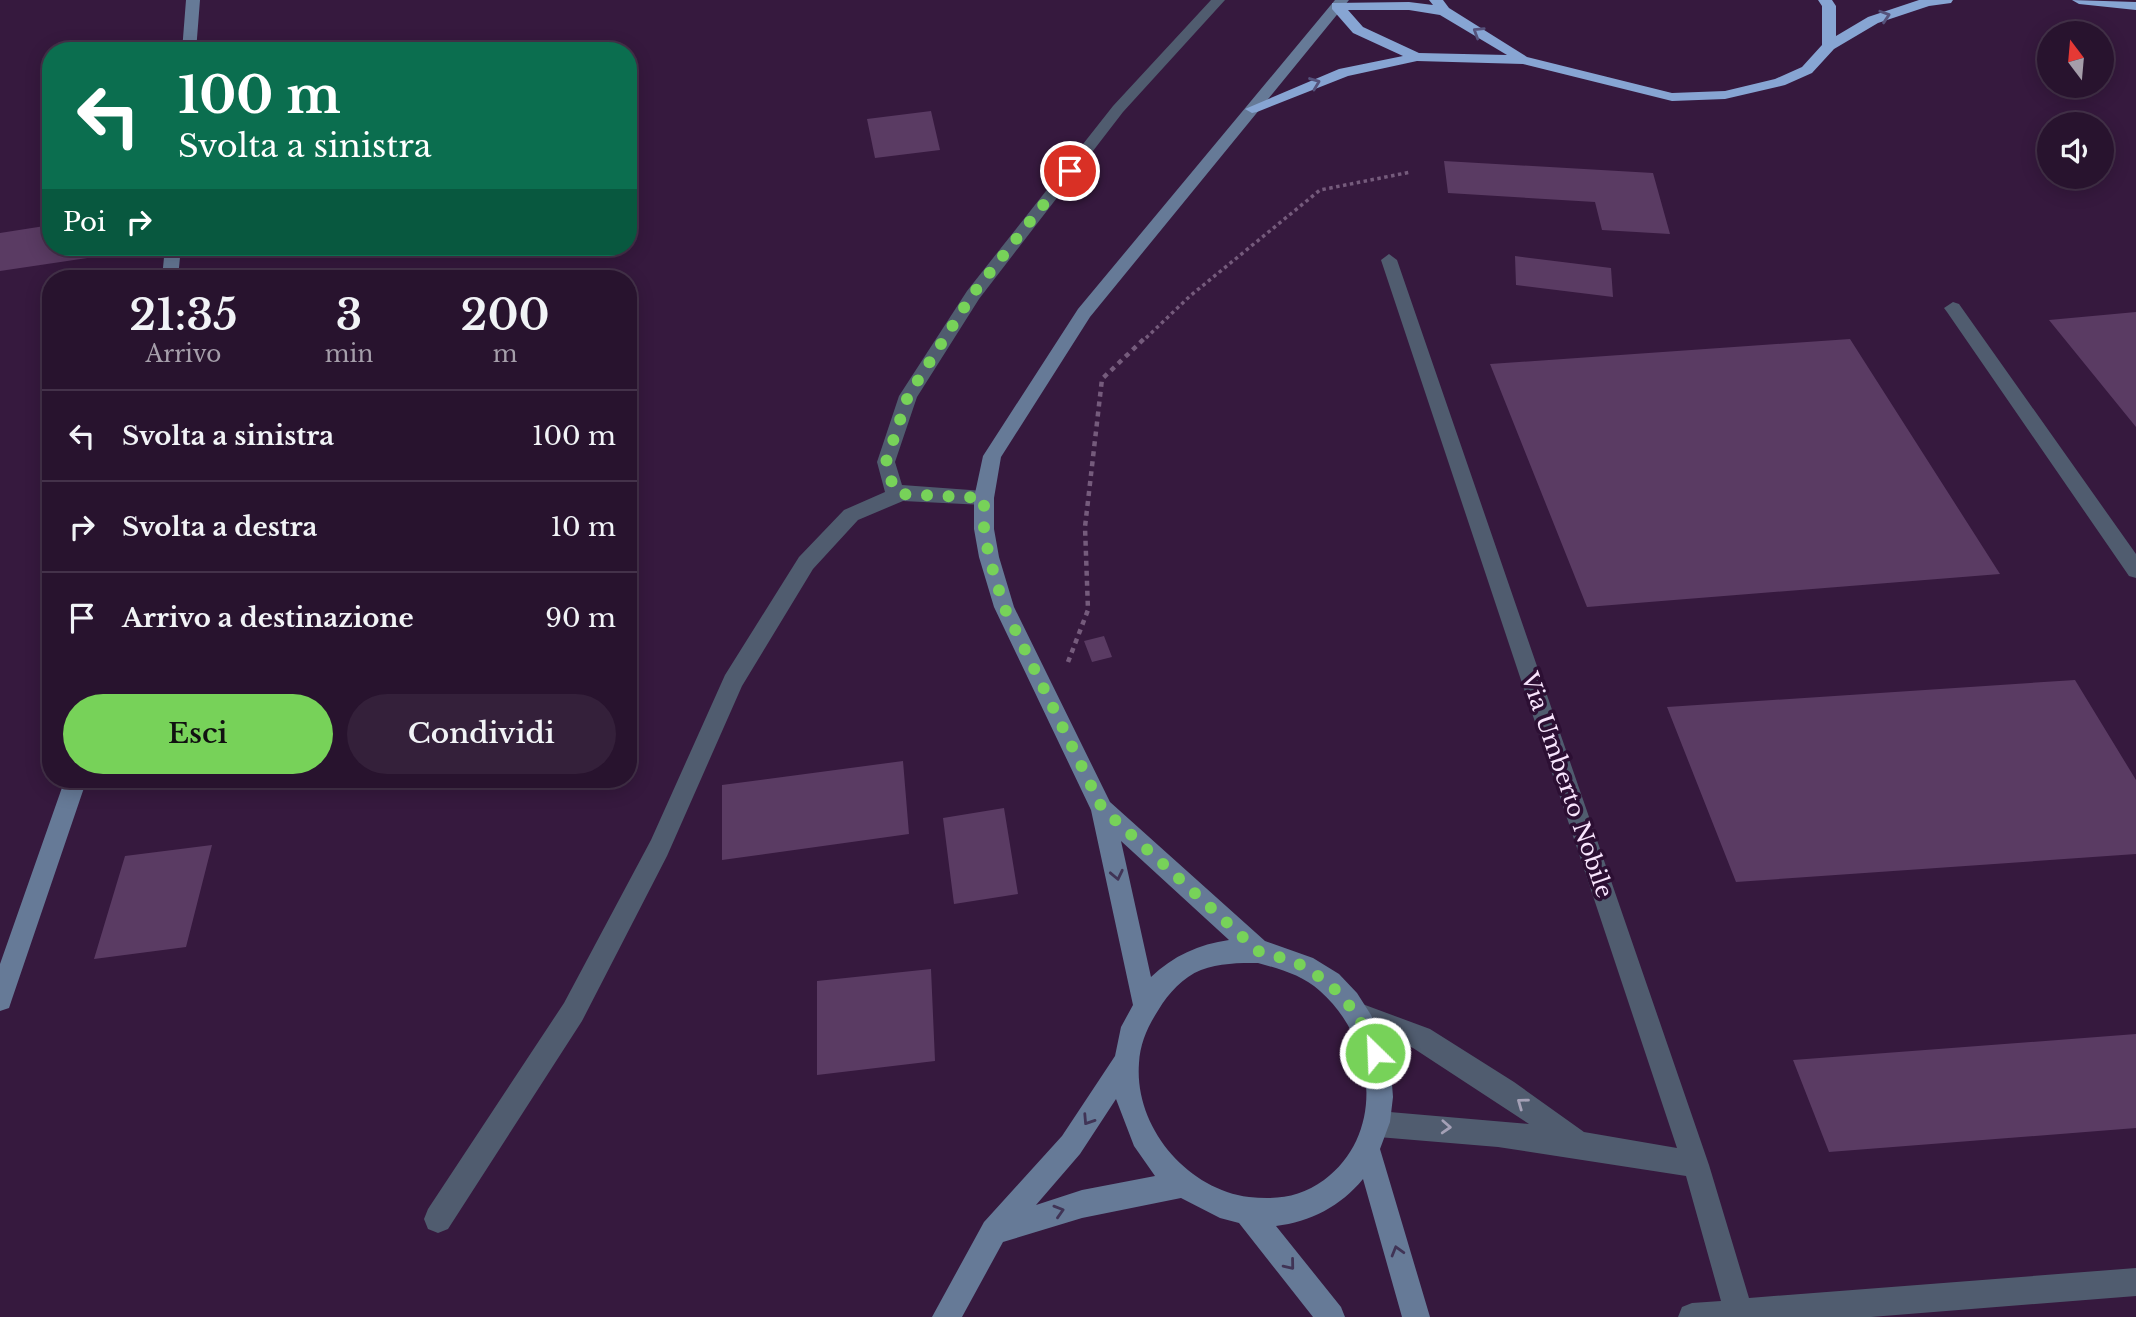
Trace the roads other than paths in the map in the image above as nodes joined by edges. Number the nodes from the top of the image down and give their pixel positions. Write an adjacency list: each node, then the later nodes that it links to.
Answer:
1 (193, 0): 9 (street)
2 (1218, 0): 16 (street)
3 (1825, 0): 10 (highway)
4 (1946, 0): 10 (highway, one-way to 4)
5 (2079, 0): 6 (highway)
6 (2135, 2)
7 (1340, 3): 8 (highway); 11 (highway); 13 (street)
8 (1440, 6): 12 (highway, one-way to 8)
9 (190, 42)
10 (1829, 46): 12 (highway)
11 (1417, 57): 12 (highway); 13 (highway, one-way to 11)
12 (1523, 60)
13 (1252, 109): 17 (street)
14 (1388, 260): 29 (street, Via Umberto Nobile)
15 (1953, 308): 18 (street)
16 (901, 494): 17 (street); 32 (street)
17 (984, 498): 20 (street)
18 (2136, 570)
19 (73, 788): 22 (street)
20 (1102, 808): 21 (street); 23 (street, one-way to 23)
21 (1258, 951): 23 (street); 24 (street)
22 (0, 999)
23 (1145, 1004): 25 (street)
24 (1357, 1014): 26 (street); 27 (street, one-way to 24)
25 (1125, 1063): 30 (street); 33 (street, one-way to 33)
26 (1378, 1124): 27 (street, one-way to 27); 28 (street)
27 (1577, 1143): 29 (street)
28 (1368, 1151): 31 (street); 38 (street, one-way to 28)
29 (1696, 1165): 35 (street, Via Umberto Nobile)
30 (1181, 1185): 31 (street); 33 (street, one-way to 30)
31 (1248, 1213): 37 (street, one-way to 37)
32 (438, 1219)
33 (994, 1232): 36 (street)
34 (2136, 1282): 35 (street)
35 (1739, 1313): 39 (street)
36 (946, 1317)
37 (1331, 1317)
38 (1416, 1317)
39 (1692, 1317)

